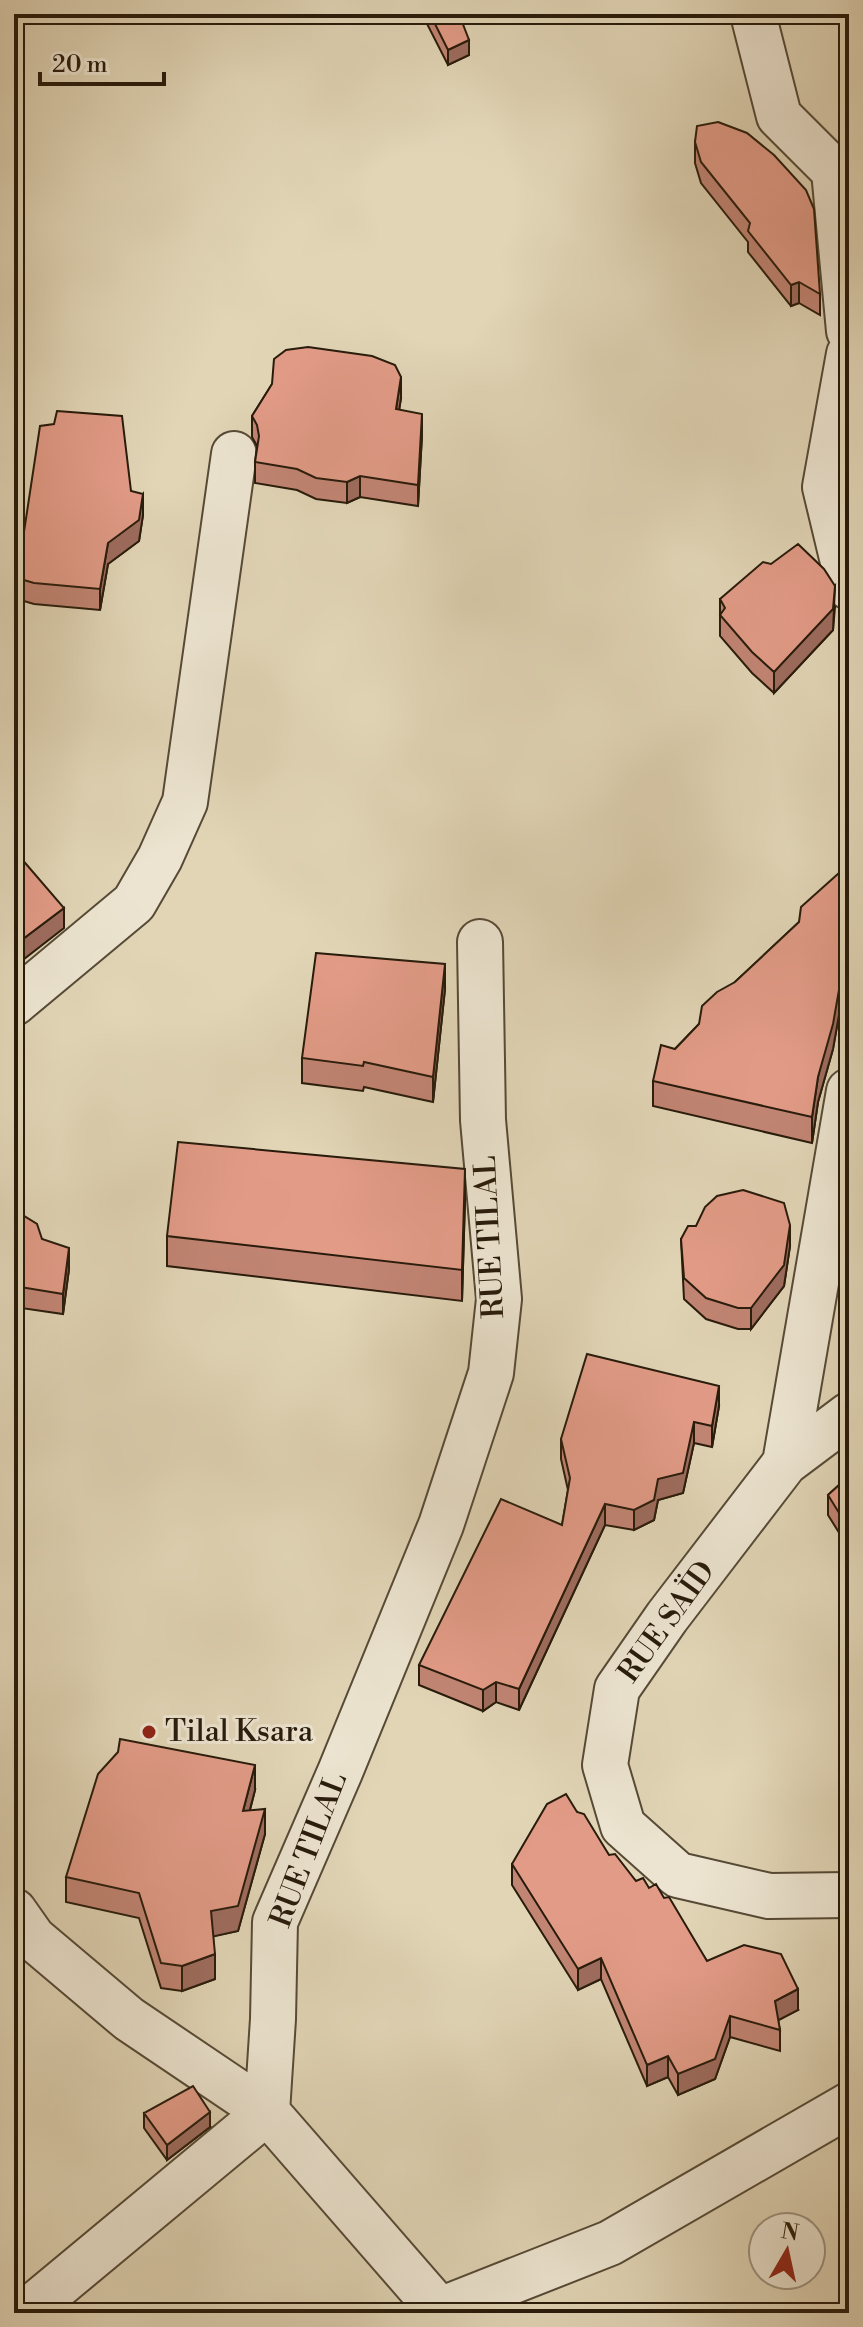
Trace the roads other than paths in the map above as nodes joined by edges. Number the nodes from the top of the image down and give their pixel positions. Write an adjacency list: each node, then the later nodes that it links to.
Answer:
1 (753, 14): 2 (street)
2 (842, 171): 3 (street)
3 (849, 331)
4 (849, 354): 6 (street)
5 (234, 454): 8 (street)
6 (849, 587)
7 (480, 942): 15 (street, RUE TILAL)
8 (14, 1003)
9 (849, 1091): 11 (street)
10 (849, 1415): 11 (street, RUE SAÏD)
11 (785, 1463): 12 (street, RUE SAÏD)
12 (849, 1895)
13 (14, 1911): 15 (street)
14 (849, 2105): 16 (street)
15 (267, 2112): 16 (street); 17 (street)
16 (441, 2312)
17 (25, 2313)

